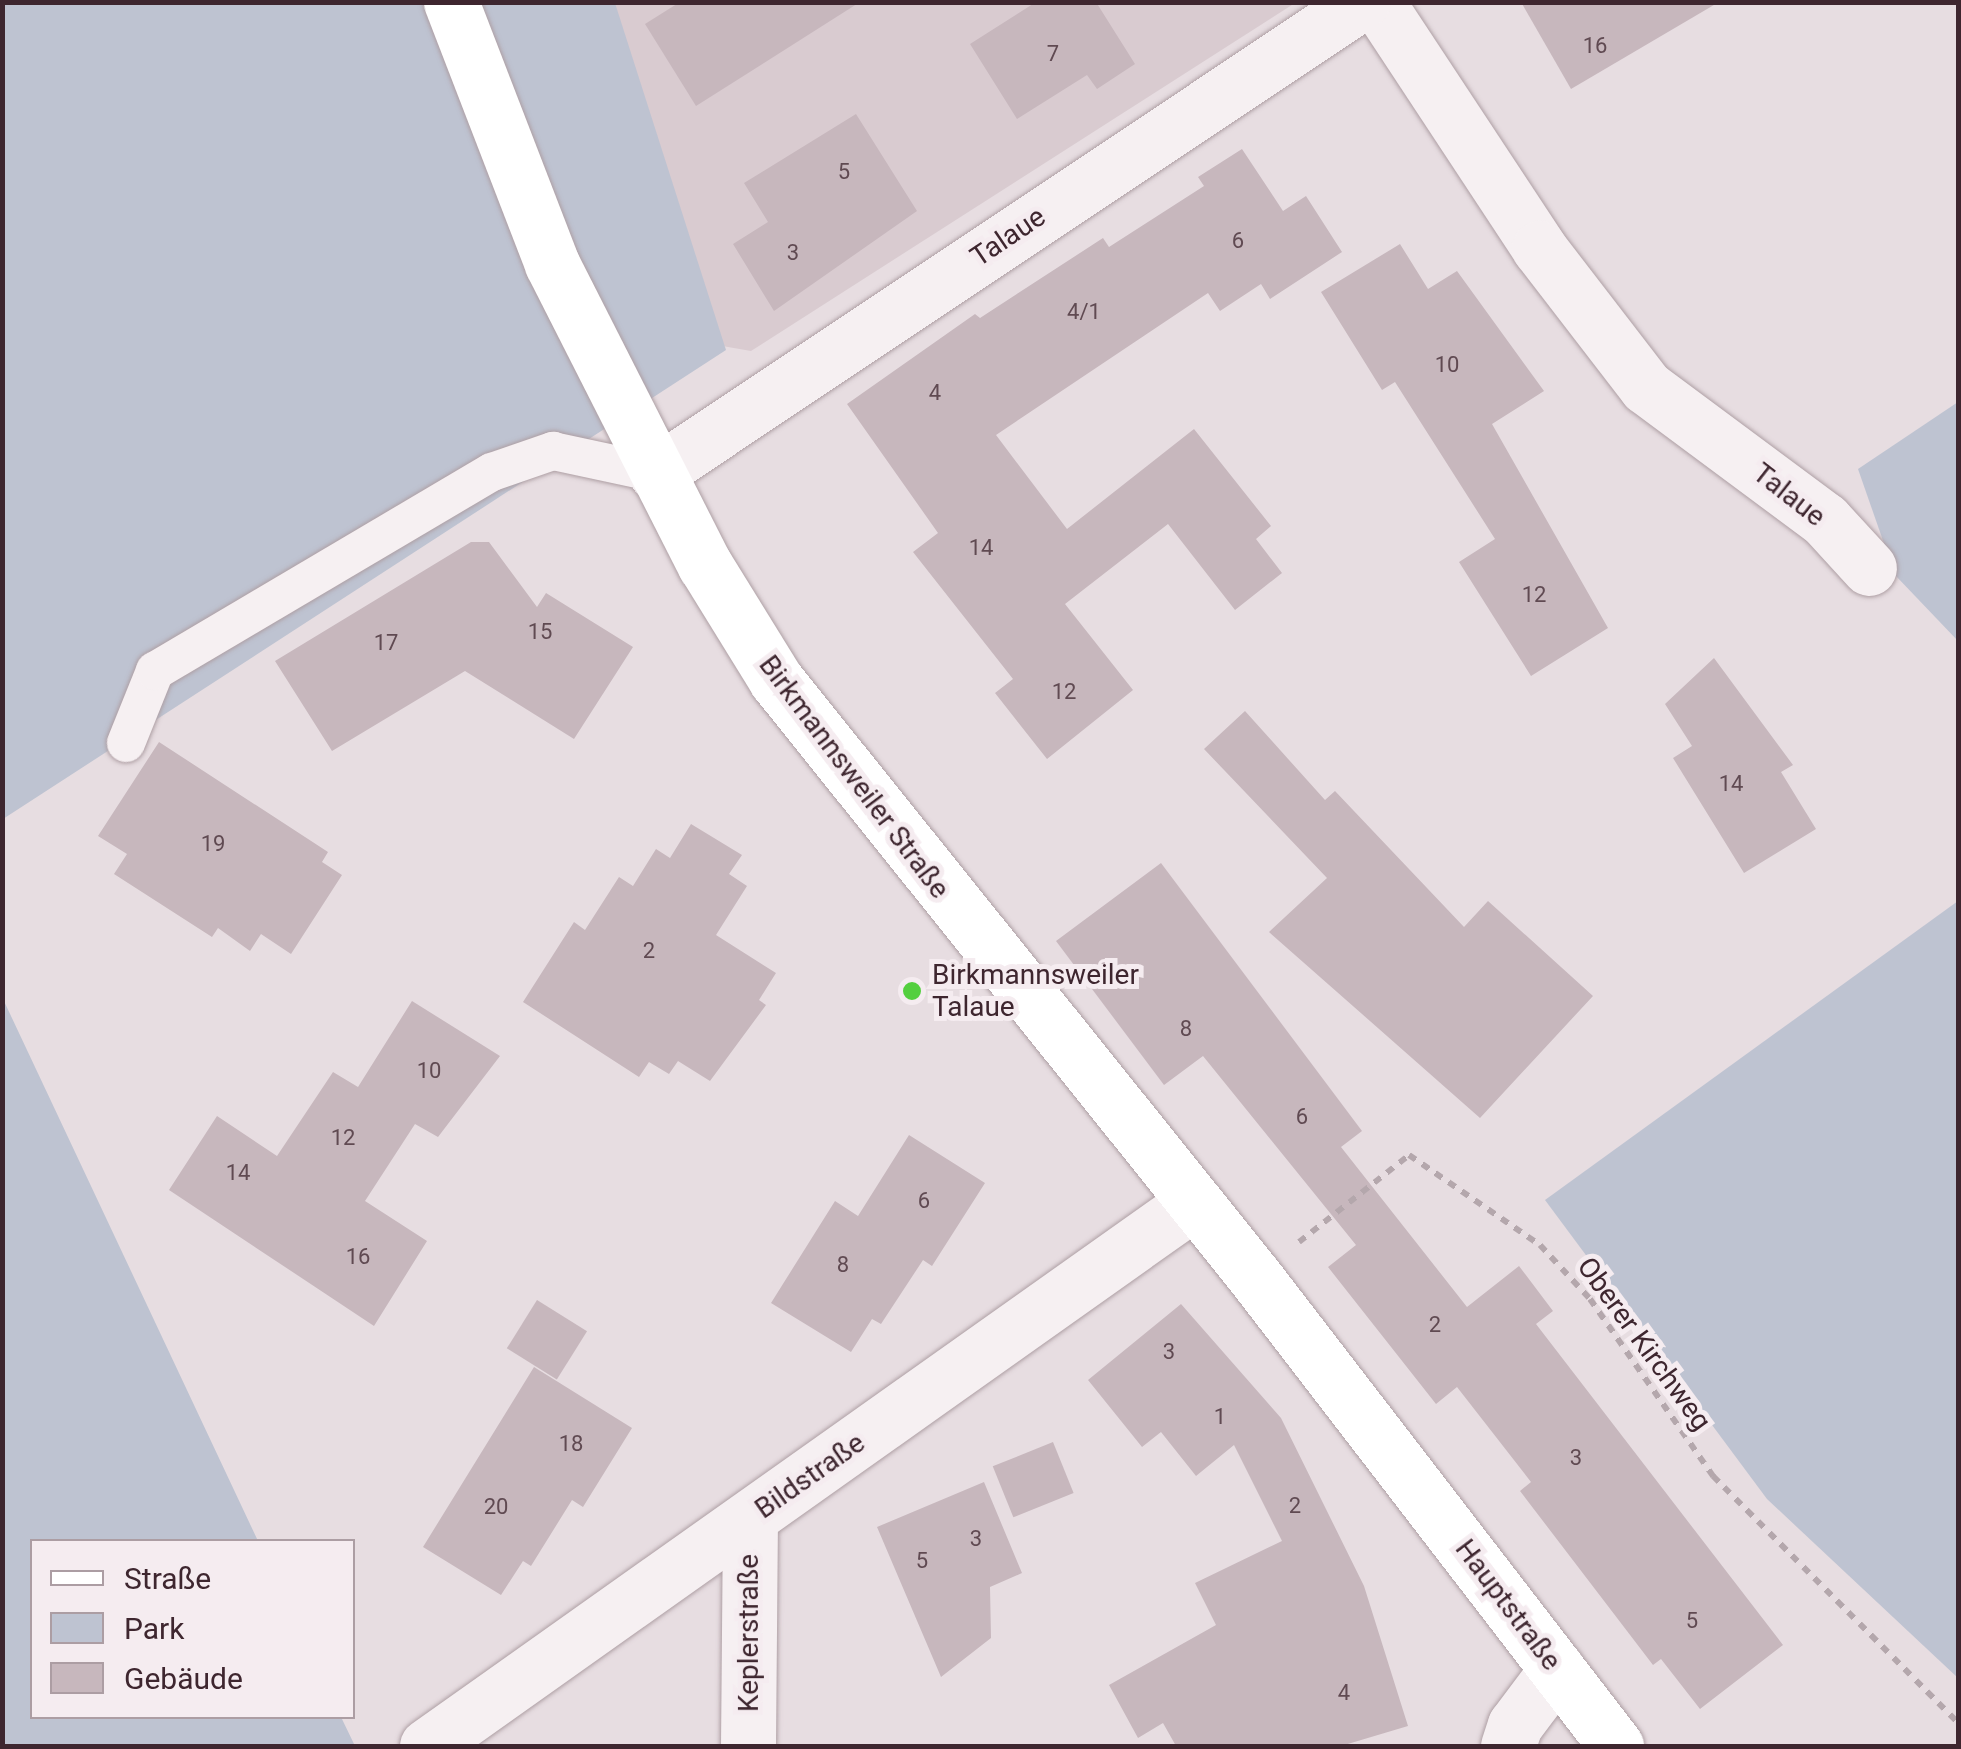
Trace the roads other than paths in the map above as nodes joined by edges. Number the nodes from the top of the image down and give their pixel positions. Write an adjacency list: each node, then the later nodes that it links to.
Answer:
1 (450, 2): 4 (street, Birkmannsweiler Straße)
2 (1362, 2): 4 (street, Talaue)
3 (1377, 2): 5 (street, Talaue)
4 (656, 473): 6 (lane); 7 (street, Birkmannsweiler Straße)
5 (1868, 568)
6 (126, 743)
7 (1193, 1203): 8 (street, Birkmannsweiler Straße); 9 (street, Bildstraße)
8 (1401, 1463): 10 (street, Hauptstraße)
9 (750, 1519): 11 (street, Bildstraße); 12 (street, Keplerstraße)
10 (1556, 1669): 13 (street); 14 (street, Hauptstraße)
11 (426, 1746)
12 (748, 1746)
13 (1508, 1746)
14 (1616, 1746)

